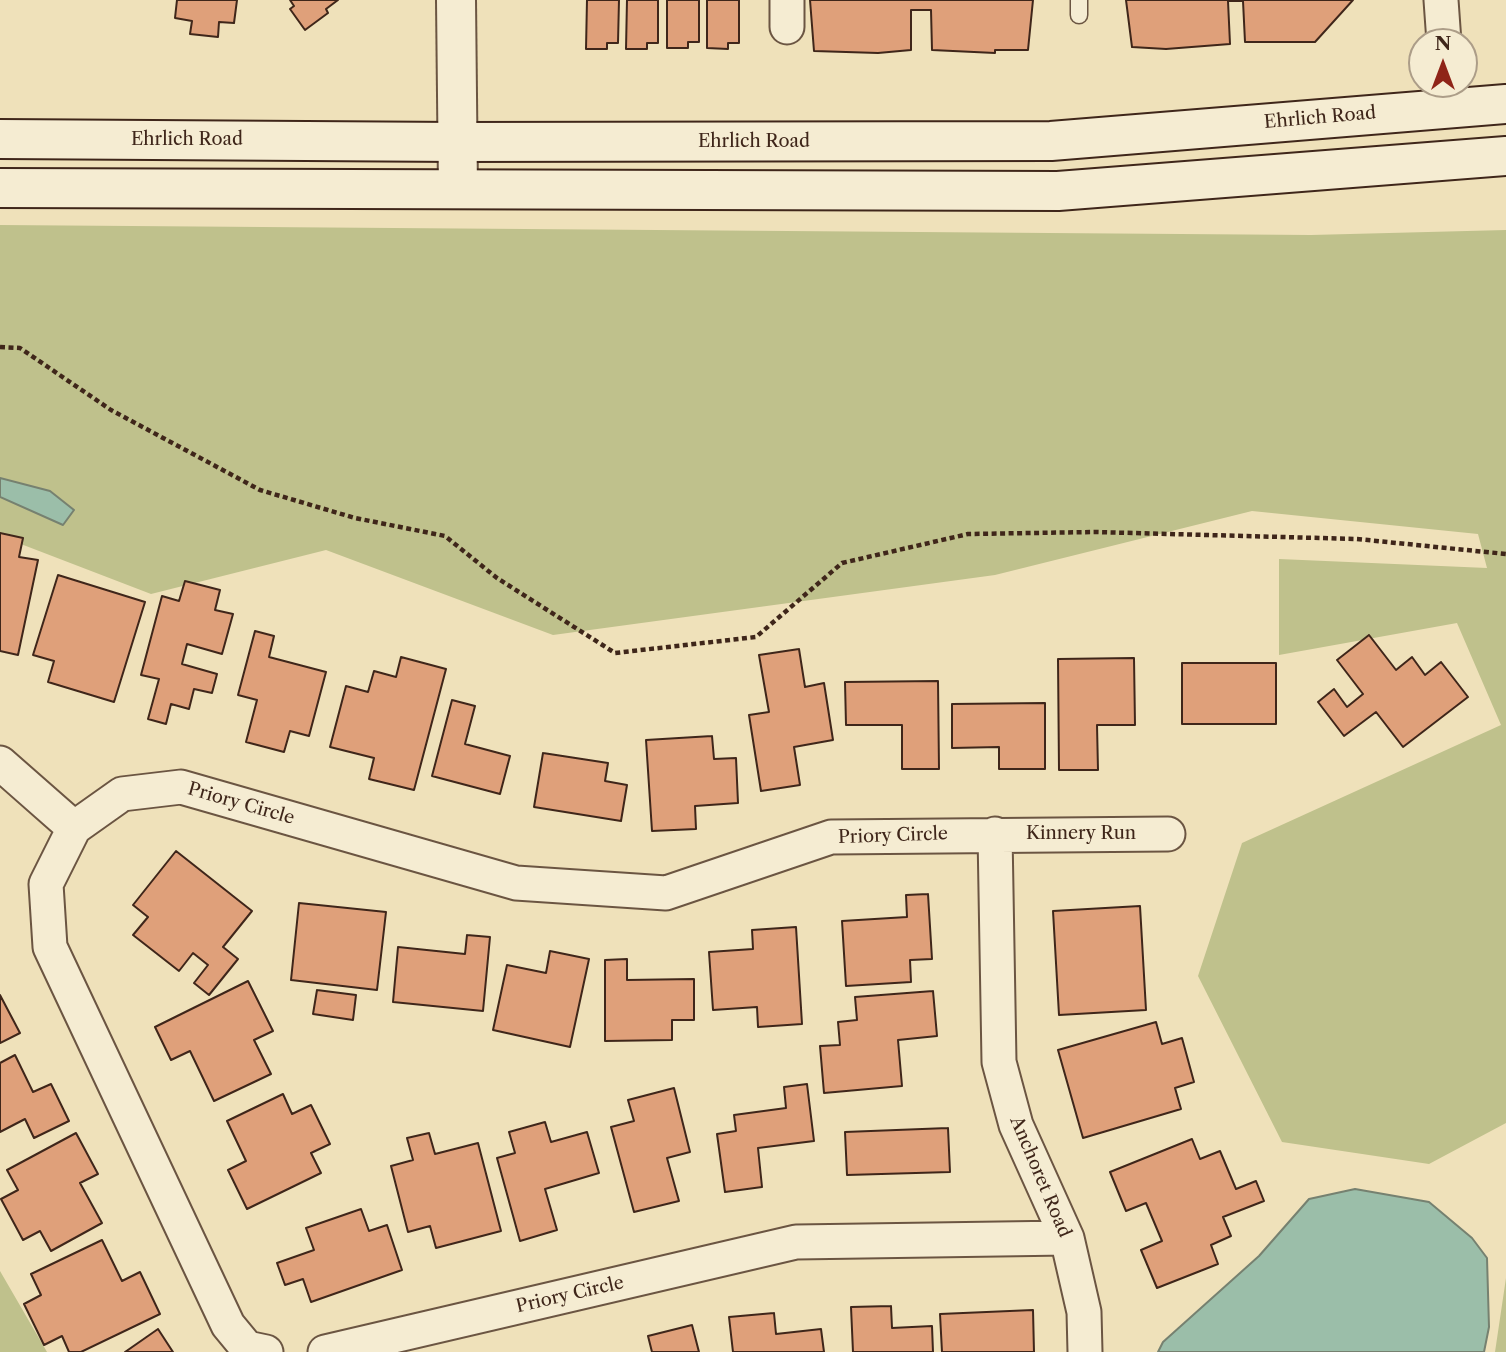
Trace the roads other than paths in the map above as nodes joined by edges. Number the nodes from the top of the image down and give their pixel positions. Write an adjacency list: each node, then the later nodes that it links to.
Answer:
1 (456, 0): 8 (main road)
2 (1441, 0): 3 (street)
3 (1443, 28)
4 (1429, 98): 8 (main road, Ehrlich Road)
5 (1462, 98): 6 (main road, Ehrlich Road)
6 (1506, 104)
7 (0, 139): 8 (main road, Ehrlich Road)
8 (458, 142): 11 (main road)
9 (1506, 156): 11 (main road)
10 (0, 188): 11 (main road)
11 (458, 189)
12 (0, 763): 13 (street)
13 (74, 828): 14 (street, Priory Circle); 17 (street, Priory Circle)
14 (995, 834): 15 (street, Kinnery Run); 16 (street, Anchoret Road)
15 (1168, 834)
16 (1067, 1238): 18 (street, Priory Circle); 19 (street, Anchoret Road)
17 (266, 1352)
18 (325, 1352)
19 (1085, 1352)

